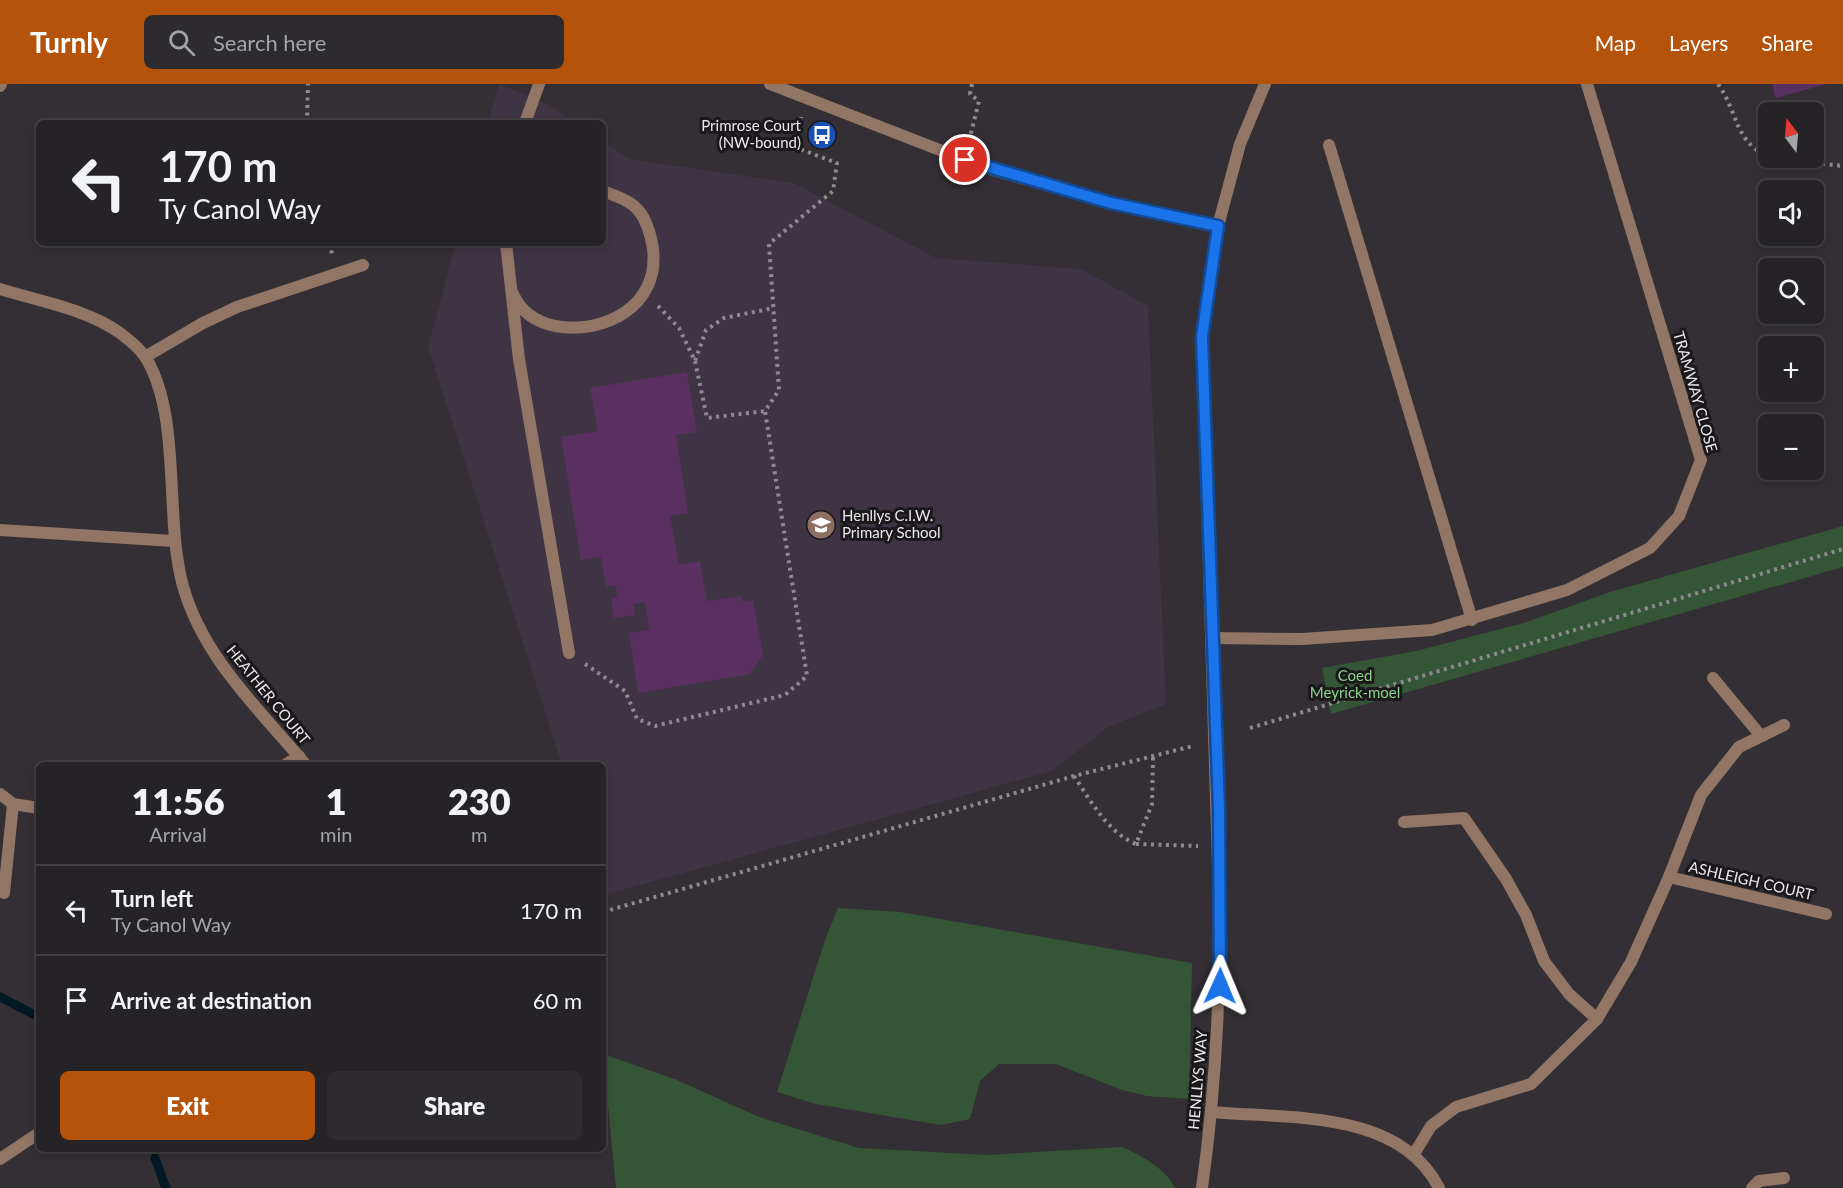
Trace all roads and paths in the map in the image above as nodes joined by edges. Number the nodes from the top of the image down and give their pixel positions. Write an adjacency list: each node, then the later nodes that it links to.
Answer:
1 (308, 84): 9 (path)
2 (538, 84): 10 (street)
3 (770, 84): 8 (street)
4 (972, 84): 13 (path)
5 (1265, 84): 17 (street, HENLLYS WAY)
6 (1587, 84): 30 (street, TRAMWAY CLOSE)
7 (1718, 84): 12 (path)
8 (804, 99): 13 (street); 23 (path)
9 (307, 120)
10 (527, 120)
11 (1329, 145): 30 (street)
12 (1758, 151)
13 (965, 160): 17 (street)
14 (1824, 164): 15 (path)
15 (1843, 166)
16 (606, 192): 22 (street)
17 (1218, 226): 31 (street, HENLLYS WAY)
18 (506, 246): 20 (street)
19 (363, 265): 24 (street)
20 (511, 287): 22 (street); 32 (street)
21 (0, 289): 24 (street, HEATHER COURT)
22 (645, 291): 25 (path)
23 (774, 308): 25 (path); 26 (path)
24 (146, 357): 28 (street, HEATHER COURT)
25 (695, 361): 26 (path)
26 (765, 411): 32 (path)
27 (0, 530): 28 (street)
28 (173, 541): 39 (street, HEATHER COURT)
29 (1843, 549): 35 (path)
30 (1472, 620): 31 (street, TRAMWAY CLOSE)
31 (1212, 638): 46 (street, HENLLYS WAY)
32 (569, 653)
33 (1713, 678): 36 (street)
34 (1784, 725): 36 (street, ASHLEIGH COURT)
35 (1250, 728)
36 (1761, 736): 47 (street, ASHLEIGH COURT)
37 (1193, 746): 38 (path)
38 (1153, 756): 40 (path); 45 (path)
39 (302, 761)
40 (1074, 776): 45 (path); 49 (path)
41 (0, 794): 42 (street)
42 (14, 804): 43 (street); 48 (street)
43 (36, 808)
44 (1404, 822): 51 (street)
45 (1136, 844): 46 (path)
46 (1219, 847): 52 (street, HENLLYS WAY)
47 (1669, 877): 50 (street, ASHLEIGH COURT); 51 (street, ASHLEIGH COURT)
48 (4, 893)
49 (606, 911)
50 (1826, 914)
51 (1597, 1018): 54 (street, ASHLEIGH COURT)
52 (1212, 1112): 54 (street); 57 (street, HENLLYS WAY)
53 (36, 1135): 55 (street)
54 (1414, 1154): 58 (street)
55 (0, 1159)
56 (1784, 1178): 59 (street)
57 (1202, 1188)
58 (1439, 1188)
59 (1752, 1188)

